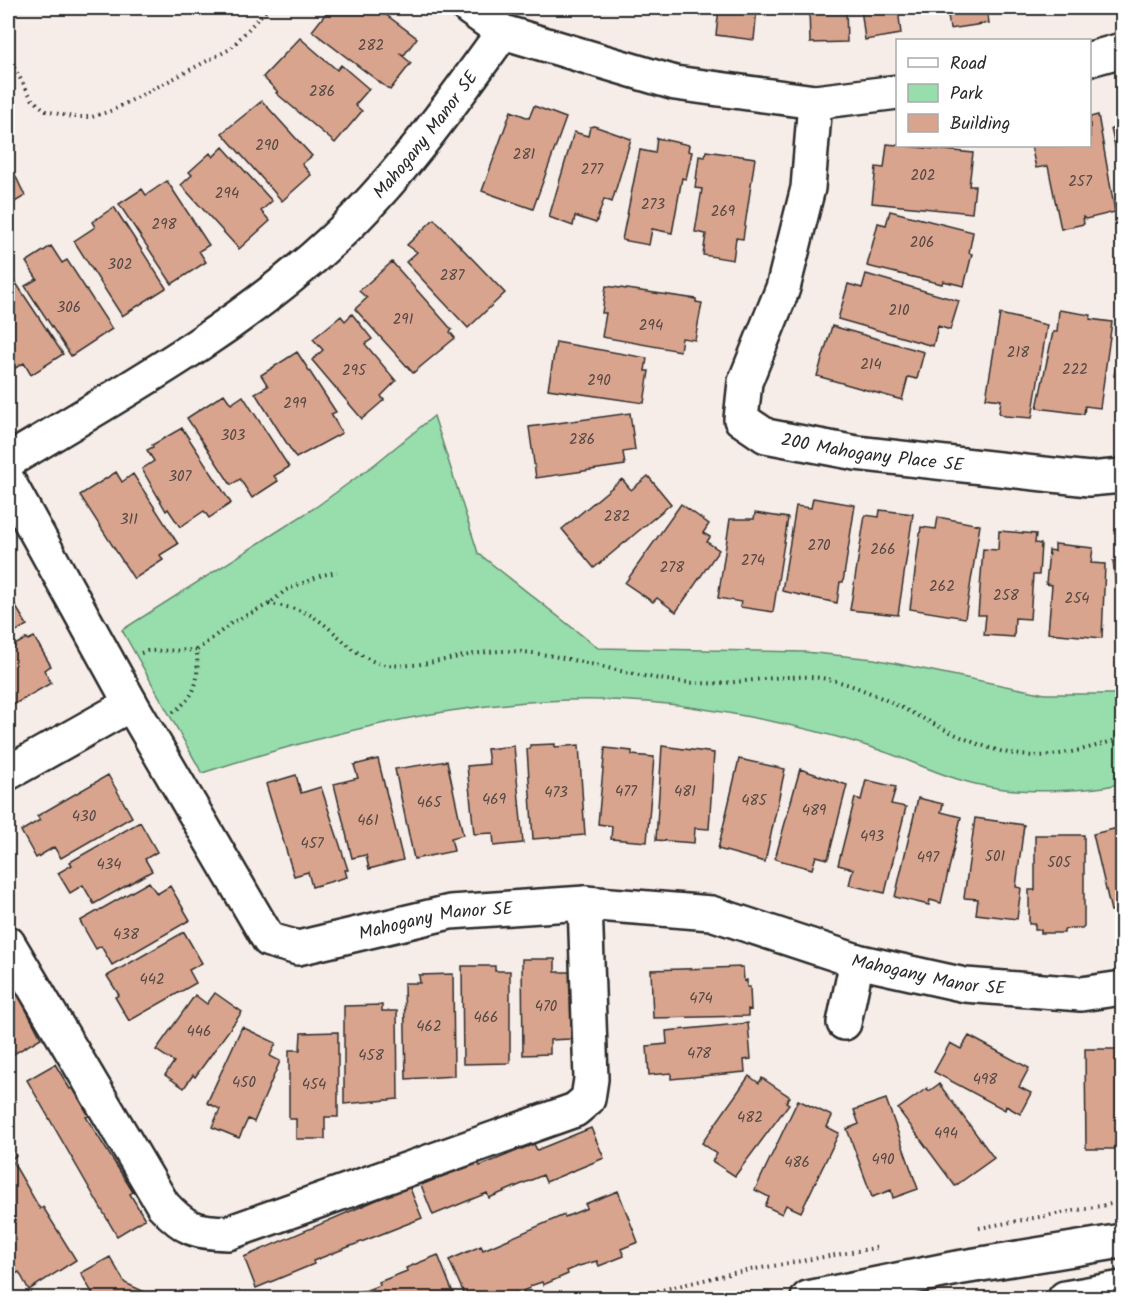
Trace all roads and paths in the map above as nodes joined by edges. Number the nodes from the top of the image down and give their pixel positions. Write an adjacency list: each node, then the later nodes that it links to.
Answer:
1 (268, 8): 5 (path)
2 (469, 8): 3 (street)
3 (503, 32): 8 (street); 9 (street, Mahogany Manor SE)
4 (1122, 50): 6 (street)
5 (8, 57)
6 (1091, 58)
7 (896, 92): 8 (street)
8 (815, 102): 10 (street, 200 Mahogany Place SE)
9 (8, 461)
10 (1122, 476)
11 (8, 481): 16 (street, Mahogany Manor SE)
12 (337, 572): 13 (path)
13 (269, 604): 14 (path); 18 (path)
14 (197, 650): 15 (path); 17 (path)
15 (138, 655)
16 (131, 704): 19 (street); 20 (street, Mahogany Manor SE)
17 (171, 713)
18 (1122, 738)
19 (8, 773)
20 (585, 903): 21 (street); 22 (street, Mahogany Manor SE)
21 (8, 943)
22 (857, 961): 23 (street, Mahogany Manor SE); 24 (street)
23 (1122, 988)
24 (844, 1023)
25 (1111, 1243): 26 (street); 27 (street)
26 (1115, 1292): 28 (street)
27 (808, 1299)
28 (1065, 1299)

